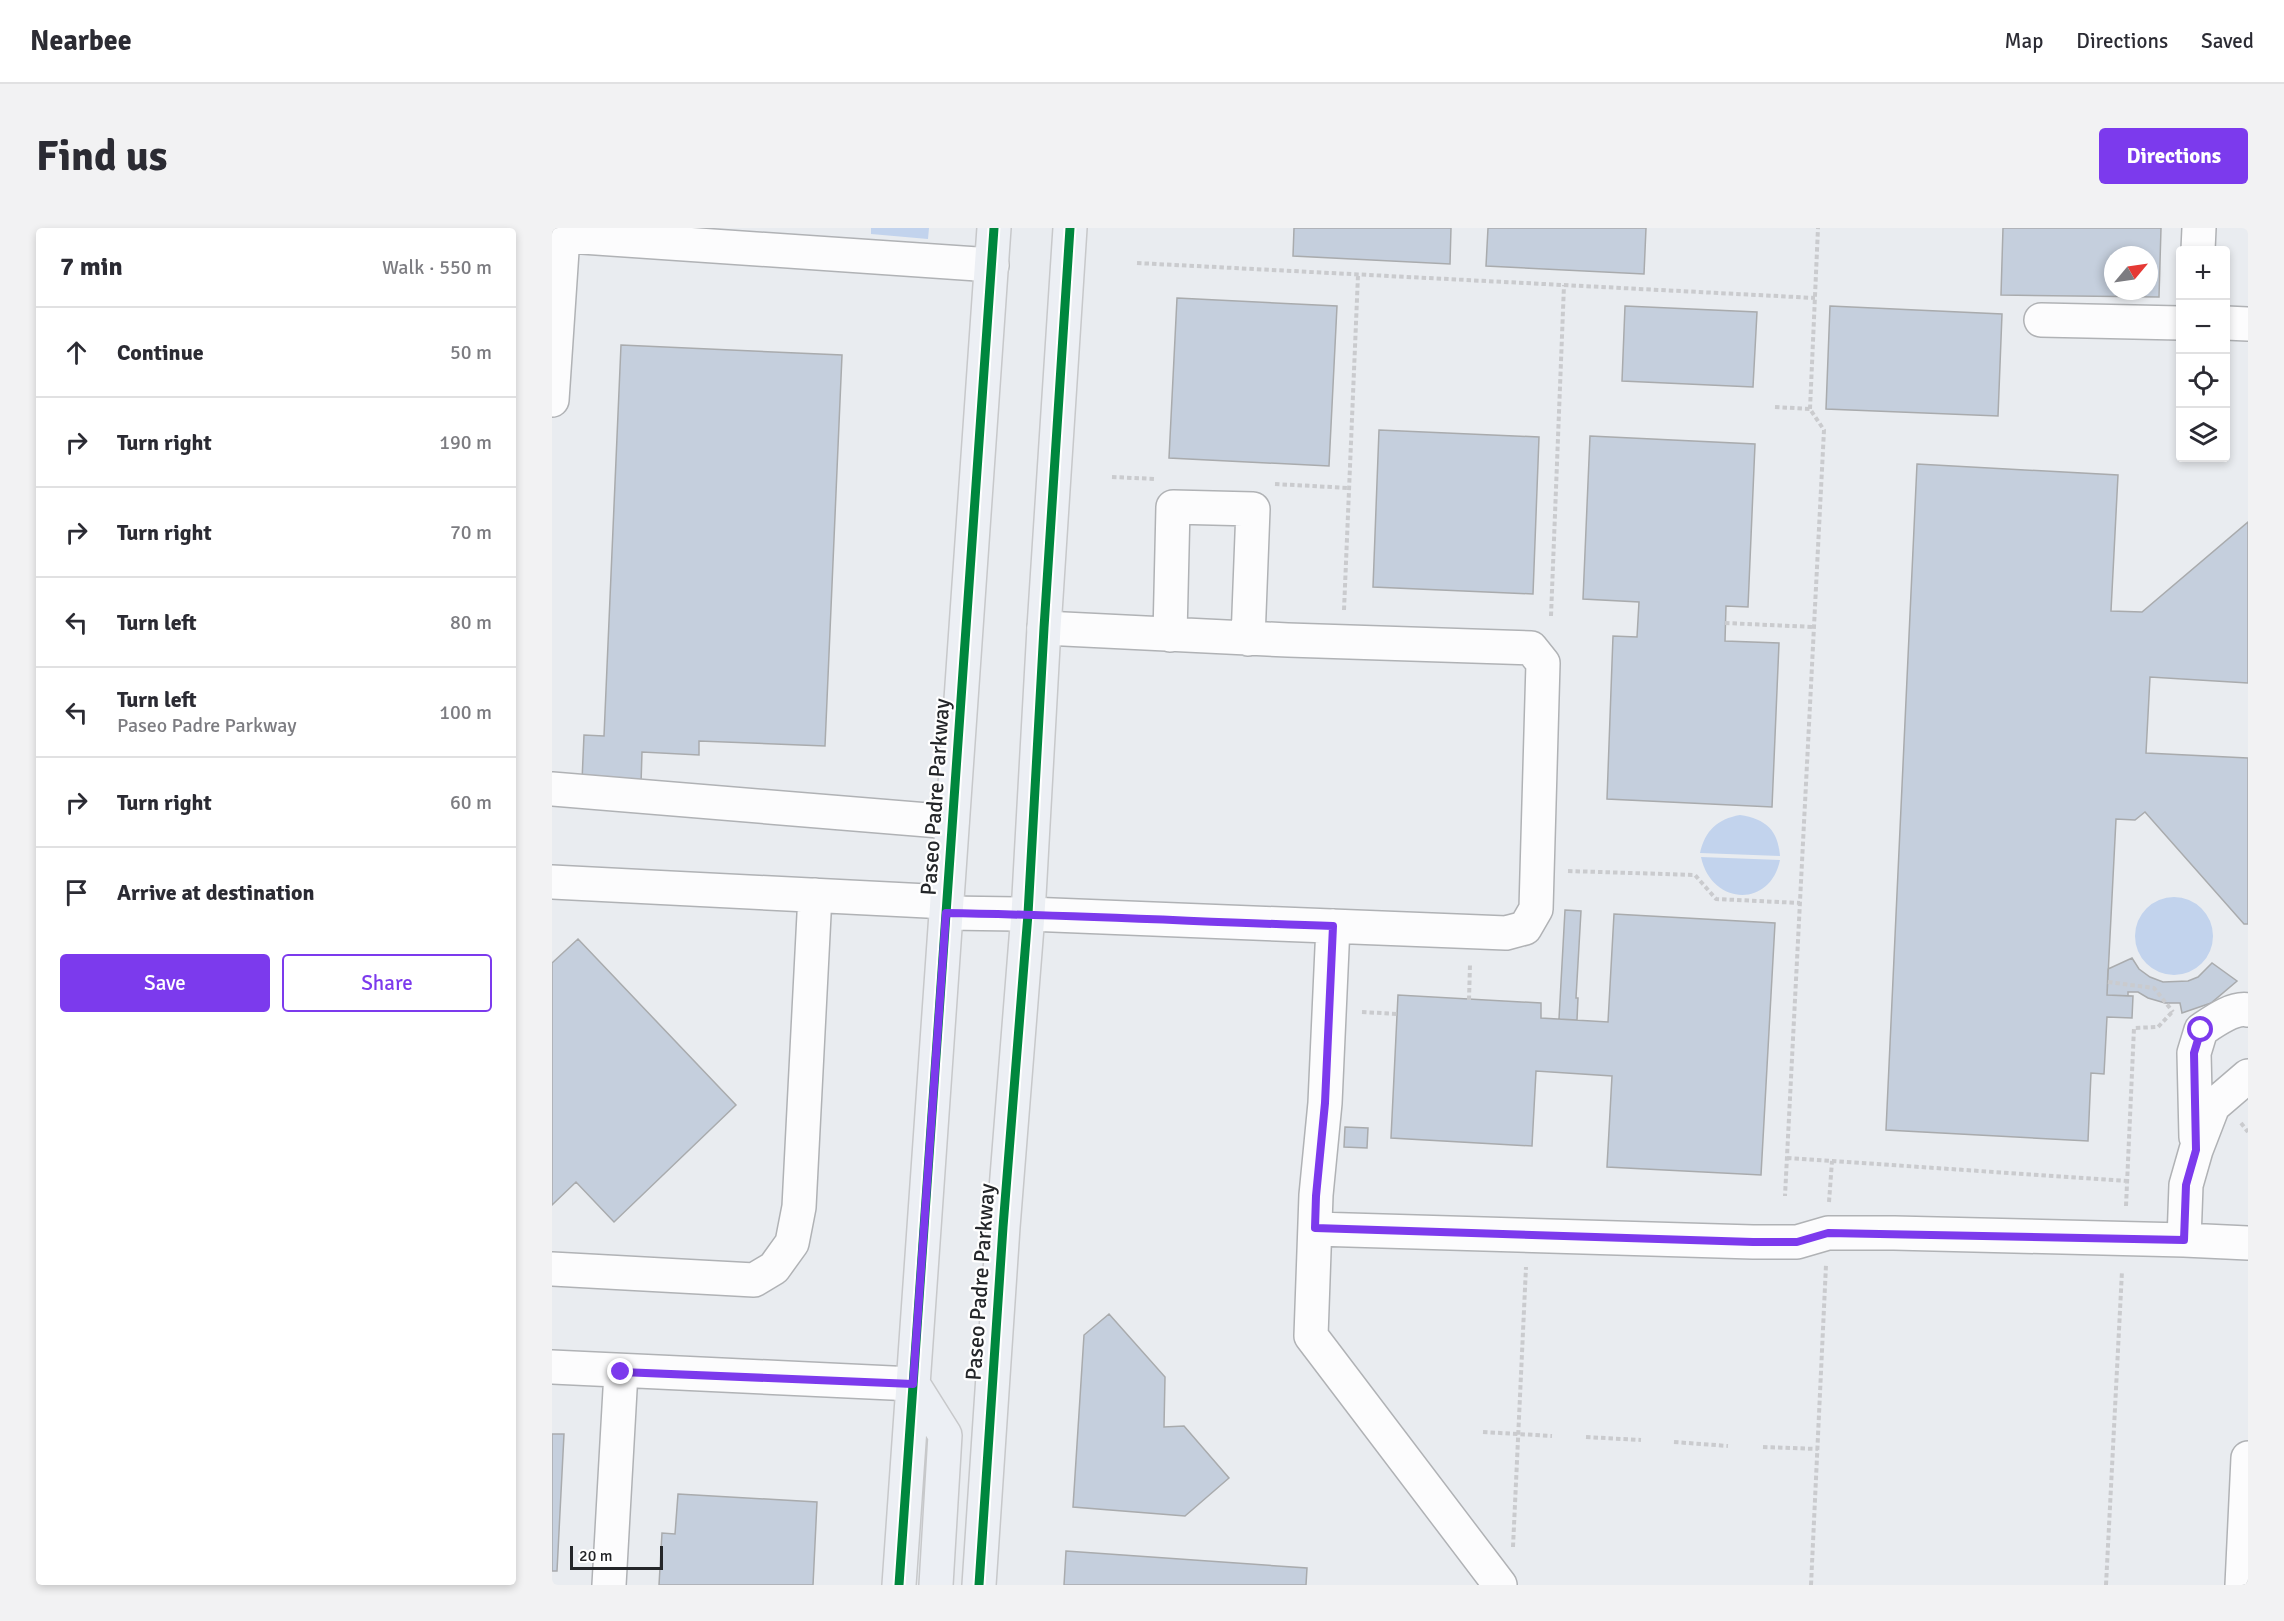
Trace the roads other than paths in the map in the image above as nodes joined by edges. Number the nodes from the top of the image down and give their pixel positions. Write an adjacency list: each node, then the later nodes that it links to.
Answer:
1 (994, 228): 6 (main road, Paseo Padre Parkway)
2 (1070, 228): 12 (main road, Paseo Padre Parkway)
3 (2199, 228): 5 (lane)
4 (558, 236): 6 (lane); 11 (lane)
5 (2198, 246)
6 (992, 265): 16 (main road, Paseo Padre Parkway)
7 (2041, 320): 8 (lane)
8 (2176, 323)
9 (2230, 323): 10 (lane)
10 (2248, 324)
11 (552, 399)
12 (1044, 628): 13 (lane); 20 (main road, Paseo Padre Parkway)
13 (1170, 635): 14 (lane); 14 (lane)
14 (1248, 639): 21 (lane)
15 (552, 789): 16 (lane)
16 (952, 822): 19 (main road, Paseo Padre Parkway)
17 (552, 882): 18 (lane)
18 (815, 895): 19 (lane); 28 (lane)
19 (946, 908): 20 (lane); 31 (main road, Paseo Padre Parkway)
20 (1028, 914): 21 (lane); 36 (main road, Paseo Padre Parkway)
21 (1333, 926): 25 (lane)
22 (2248, 1010): 24 (lane)
23 (2248, 1076): 24 (lane)
24 (2196, 1150): 26 (lane)
25 (1315, 1228): 26 (lane); 37 (lane)
26 (2184, 1240): 27 (lane)
27 (2248, 1243)
28 (552, 1269)
29 (552, 1368): 30 (lane)
30 (621, 1372): 31 (lane); 33 (lane)
31 (913, 1384): 34 (main road, Paseo Padre Parkway); 35 (main road)
32 (2248, 1458): 38 (lane)
33 (609, 1585)
34 (898, 1585)
35 (936, 1585)
36 (979, 1585)
37 (1500, 1585)
38 (2242, 1585)

